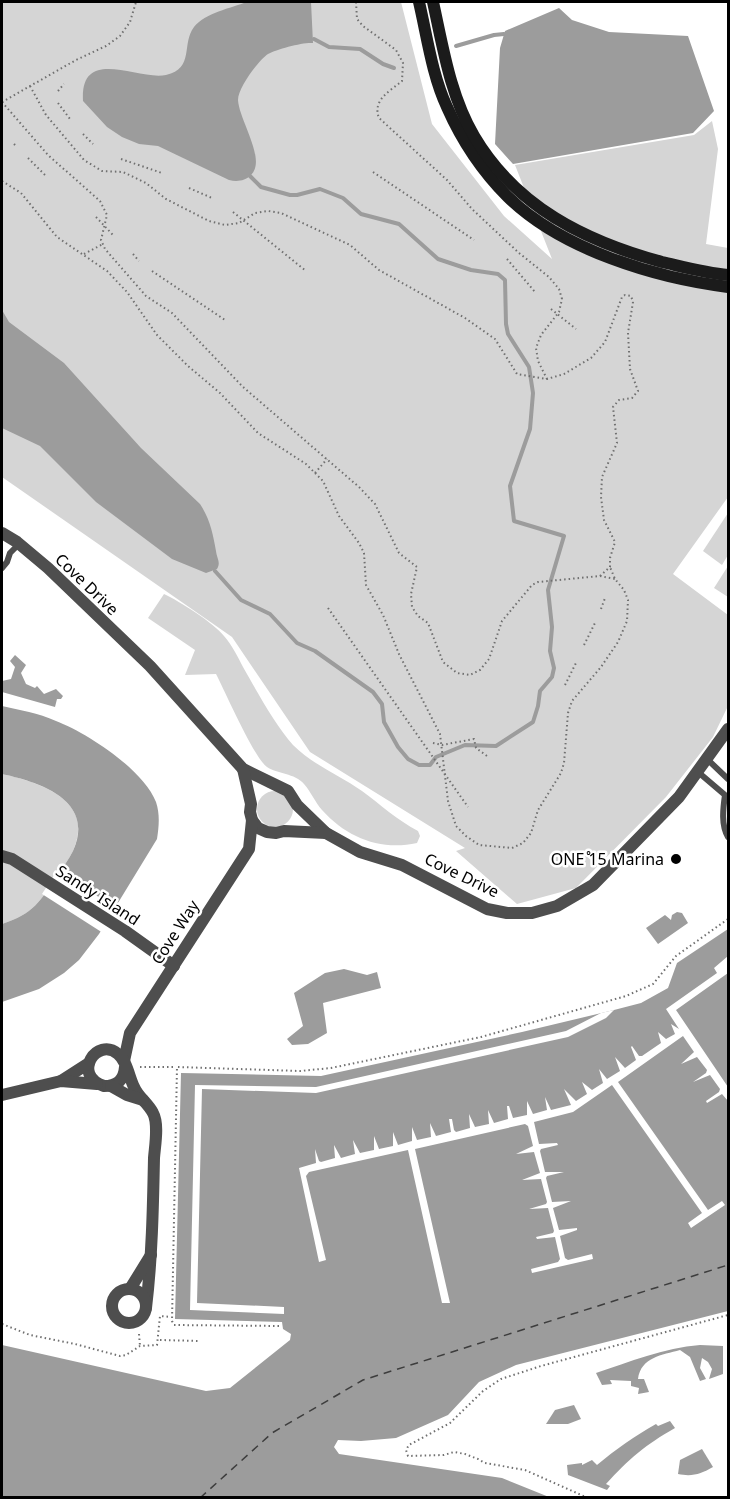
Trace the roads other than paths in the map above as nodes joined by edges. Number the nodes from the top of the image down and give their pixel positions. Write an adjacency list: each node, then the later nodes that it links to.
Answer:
1 (419, 2): 4 (street)
2 (433, 2): 3 (street)
3 (729, 275)
4 (729, 287)
5 (2, 533): 6 (street, Cove Drive)
6 (19, 544): 7 (lane); 10 (street, Cove Drive)
7 (2, 568)
8 (729, 729): 9 (street, Cove Drive)
9 (707, 759): 11 (street, Cove Drive); 12 (lane)
10 (243, 769): 13 (street, Cove Drive); 14 (street)
11 (698, 772): 18 (street, Cove Drive); 19 (lane)
12 (729, 779)
13 (281, 787): 14 (street); 15 (street, Cove Drive)
14 (250, 804): 16 (street)
15 (297, 805): 17 (street); 18 (street, Cove Drive)
16 (252, 820): 17 (street, Cove Drive); 20 (street, Cove Way)
17 (280, 832): 18 (street, Cove Drive); 20 (street, Cove Way)
18 (326, 833)
19 (729, 837)
20 (249, 849): 22 (street, Cove Way)
21 (2, 856): 22 (street, Sandy Island)
22 (174, 966): 23 (street, Cove Way)
23 (130, 1033): 24 (street, Cove Way); 26 (street, Cove Way)
24 (101, 1050): 25 (street, Cove Way); 26 (street)
25 (89, 1063): 27 (street, Cove Way); 28 (street)
26 (124, 1064): 29 (street, Cove Way); 31 (street)
27 (61, 1081): 28 (street, Cove Way); 30 (street, Cove Way)
28 (98, 1084): 29 (street, Cove Way)
29 (111, 1086): 31 (street, Cove Way)
30 (2, 1095)
31 (143, 1100): 32 (street)
32 (152, 1254): 33 (street); 34 (street)
33 (130, 1289): 34 (street); 34 (street)
34 (146, 1308)

